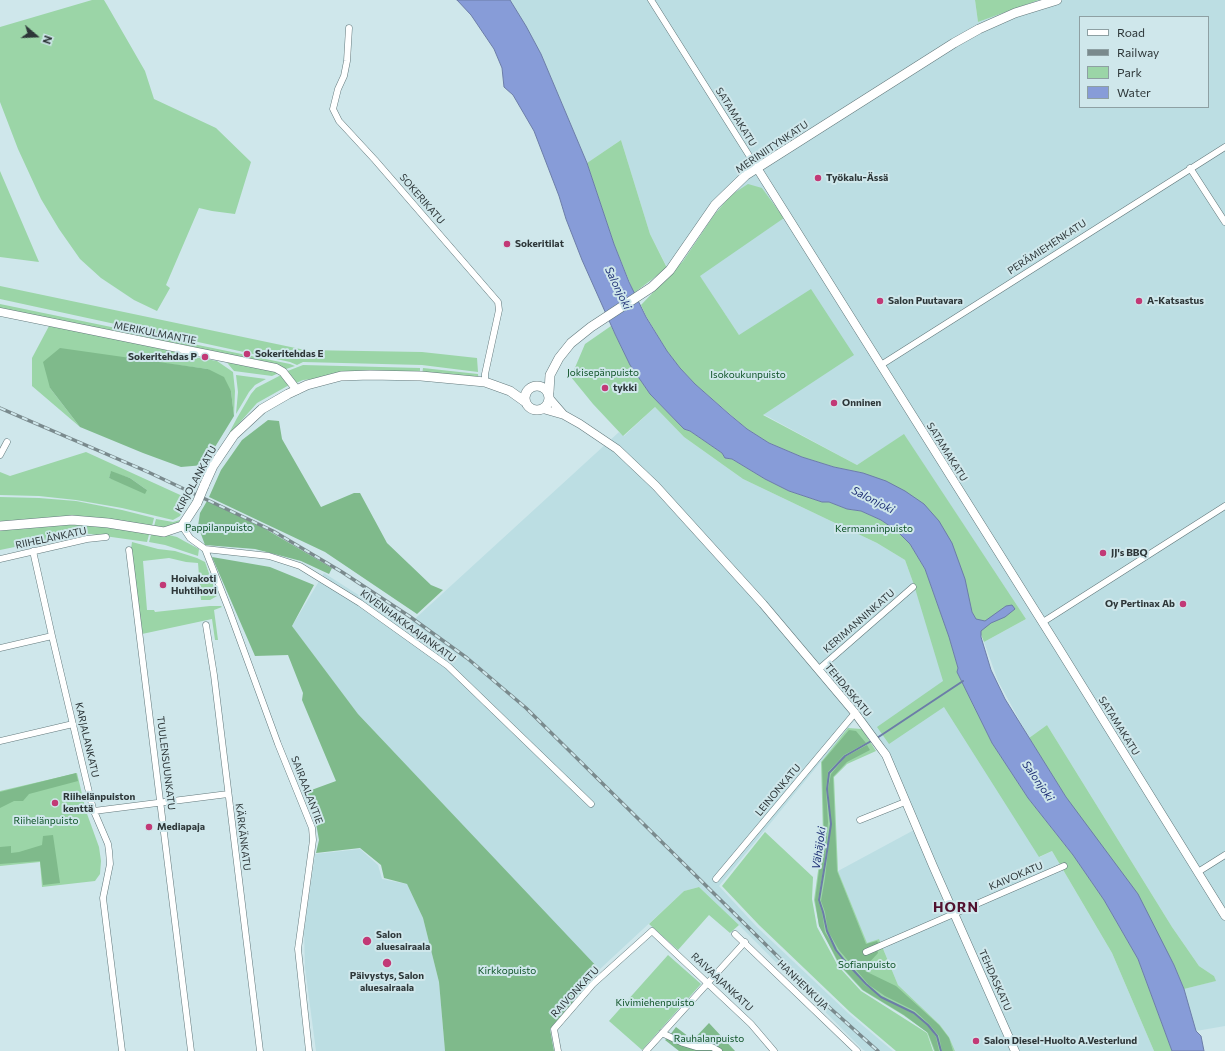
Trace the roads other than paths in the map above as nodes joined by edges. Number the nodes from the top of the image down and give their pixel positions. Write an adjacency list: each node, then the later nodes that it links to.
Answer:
1 (650, 0): 5 (street, SATAMAKATU)
2 (1057, 0): 5 (main road, MERINIITYNKATU)
3 (349, 28): 11 (street, SOKERIKATU)
4 (1225, 147): 6 (street, PERÄMIEHENKATU)
5 (757, 168): 9 (street, SATAMAKATU); 10 (main road, MERINIITYNKATU)
6 (1190, 168): 7 (street); 9 (street, PERÄMIEHENKATU)
7 (1225, 222)
8 (0, 312): 13 (street, MERIKULMANTIE)
9 (881, 365): 30 (street, SATAMAKATU)
10 (550, 376): 12 (main road, MERINIITYNKATU); 15 (main road, MERINIITYNKATU)
11 (485, 382): 13 (main road, KIRJOLANKATU); 14 (main road, KIRJOLANKATU)
12 (532, 388): 14 (main road, KIRJOLANKATU); 15 (main road); 16 (main road)
13 (297, 390): 23 (main road, KIRJOLANKATU, bridge)
14 (510, 391): 16 (main road, KIRJOLANKATU)
15 (549, 396): 17 (main road); 18 (street, TEHDASKATU)
16 (524, 401): 17 (main road)
17 (543, 409): 18 (street, TEHDASKATU)
18 (564, 415): 34 (street, TEHDASKATU)
19 (7, 442): 20 (street)
20 (0, 455)
21 (1225, 506): 30 (street)
22 (0, 526): 23 (main road, KIRJOLANKATU)
23 (182, 526): 26 (street)
24 (106, 537): 27 (street, RIIHELÄNKATU)
25 (129, 550): 39 (street, TUULENSUUNKATU)
26 (205, 550): 41 (street, KIVENHAKKAAJANKATU); 59 (street, SAIRAALANTIE)
27 (33, 551): 28 (street, RIIHELÄNKATU); 32 (street, KARJALANKATU)
28 (0, 559)
29 (913, 587): 34 (street, KERIMANNINKATU)
30 (1043, 622): 46 (street, SATAMAKATU)
31 (206, 625): 38 (street, KÄRKÄNKATU)
32 (52, 636): 33 (street); 36 (street, KARJALANKATU)
33 (0, 648)
34 (818, 670): 35 (street, TEHDASKATU)
35 (855, 713): 40 (street, TEHDASKATU); 47 (street, LEINONKATU)
36 (73, 724): 37 (street); 42 (street, KARJALANKATU)
37 (0, 741)
38 (228, 794): 39 (street); 58 (street, KÄRKÄNKATU)
39 (160, 802): 42 (street); 57 (street, TUULENSUUNKATU)
40 (906, 802): 43 (street); 48 (street, TEHDASKATU)
41 (591, 804)
42 (94, 811): 56 (street, KARJALANKATU)
43 (860, 820)
44 (1225, 855): 46 (street)
45 (1064, 866): 48 (street, KAIVOKATU)
46 (1198, 872): 49 (street, SATAMAKATU)
47 (716, 879)
48 (955, 914): 52 (street, KAIVOKATU); 65 (street, TEHDASKATU)
49 (1225, 916)
50 (735, 934): 51 (street, HANHENKUJA)
51 (745, 942): 54 (street); 64 (street, HANHENKUJA)
52 (866, 952)
53 (609, 970): 54 (street, RAIVAAJANKATU); 60 (street, RAIVONKATU)
54 (708, 983): 55 (street); 63 (street, RAIVAAJANKATU)
55 (662, 1033): 61 (street); 62 (street)
56 (122, 1051)
57 (191, 1051)
58 (260, 1051)
59 (309, 1051)
60 (558, 1051)
61 (646, 1051)
62 (720, 1051)
63 (774, 1051)
64 (857, 1051)
65 (1015, 1051)

